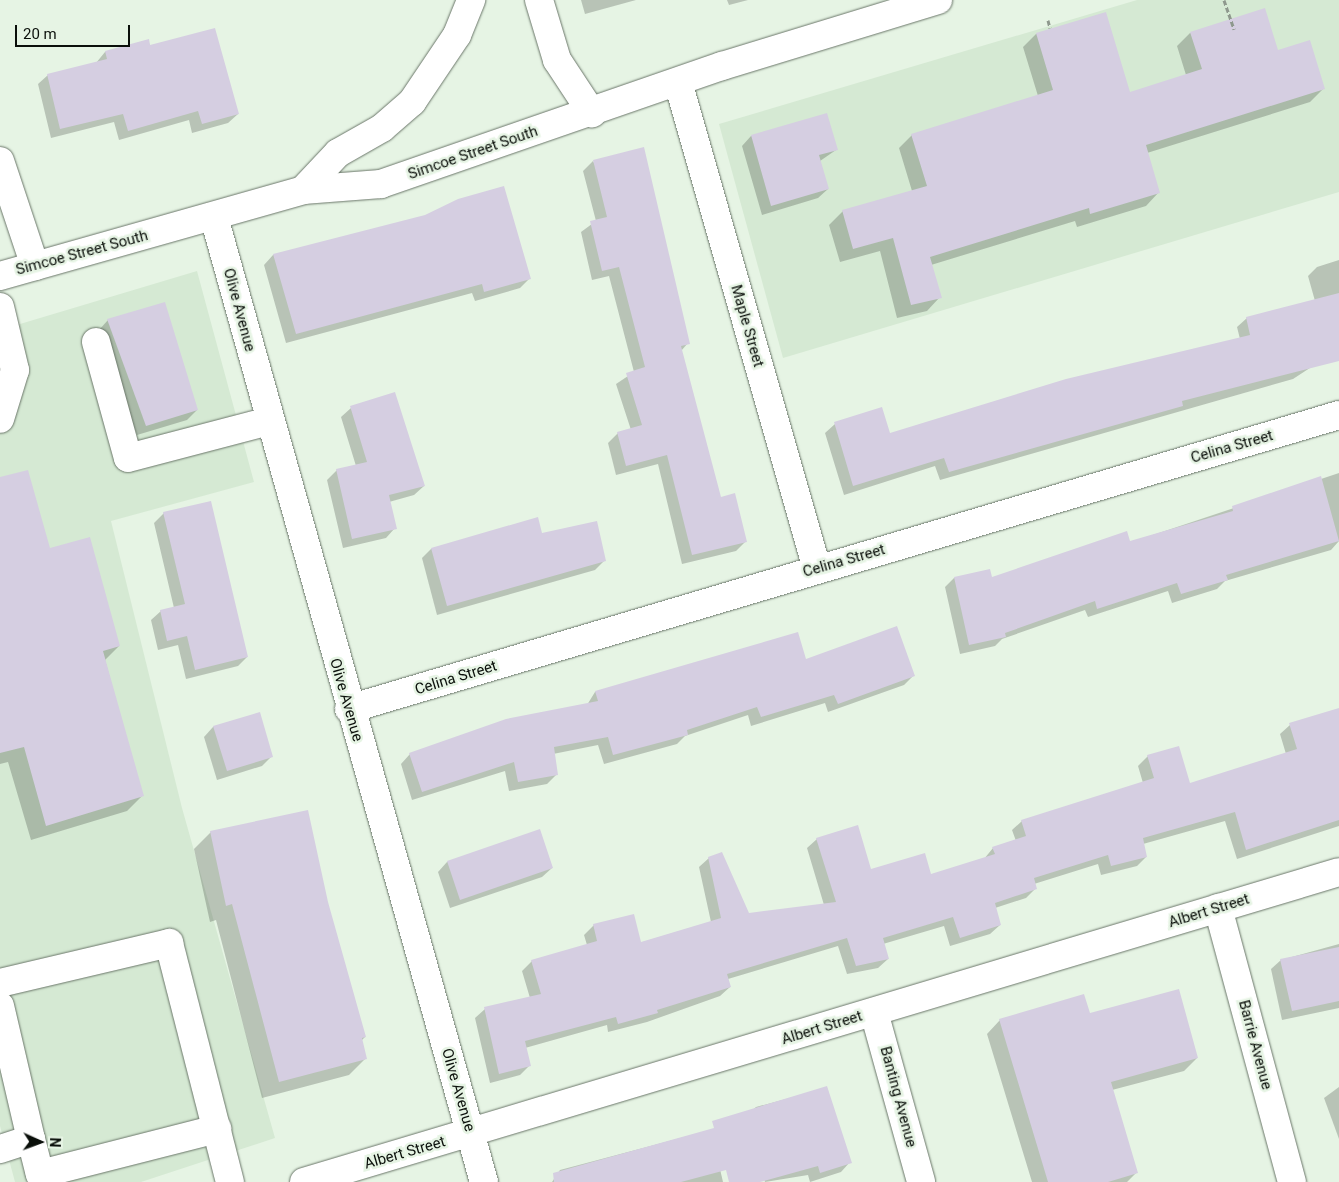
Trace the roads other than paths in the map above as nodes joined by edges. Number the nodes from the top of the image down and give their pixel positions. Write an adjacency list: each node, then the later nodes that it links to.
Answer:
1 (471, 0): 7 (street)
2 (539, 0): 5 (street)
3 (938, 0): 4 (street, Simcoe Street South)
4 (678, 82): 5 (street, Simcoe Street South); 16 (street, Maple Street)
5 (592, 113): 7 (street, Simcoe Street South)
6 (0, 161): 9 (street)
7 (303, 190): 8 (street, Simcoe Street South)
8 (214, 217): 9 (street, Simcoe Street South); 15 (street, Olive Avenue)
9 (36, 266): 10 (street, Simcoe Street South)
10 (0, 276)
11 (0, 307): 14 (street)
12 (96, 342): 15 (street)
13 (1339, 416): 16 (street, Celina Street)
14 (0, 419)
15 (269, 421): 17 (street, Olive Avenue)
16 (817, 569): 17 (street, Celina Street)
17 (349, 709): 24 (street, Olive Avenue)
18 (1339, 872): 19 (street, Albert Street)
19 (1218, 908): 22 (street, Albert Street); 31 (street, Barrie Avenue)
20 (0, 983): 23 (street)
21 (0, 1006): 25 (street)
22 (874, 1012): 24 (street, Albert Street); 30 (street, Banting Avenue)
23 (217, 1129): 25 (street); 27 (street)
24 (471, 1134): 28 (street, Albert Street); 29 (street, Olive Avenue)
25 (31, 1139): 26 (street)
26 (0, 1149)
27 (230, 1182)
28 (304, 1182)
29 (484, 1182)
30 (921, 1182)
31 (1292, 1182)

